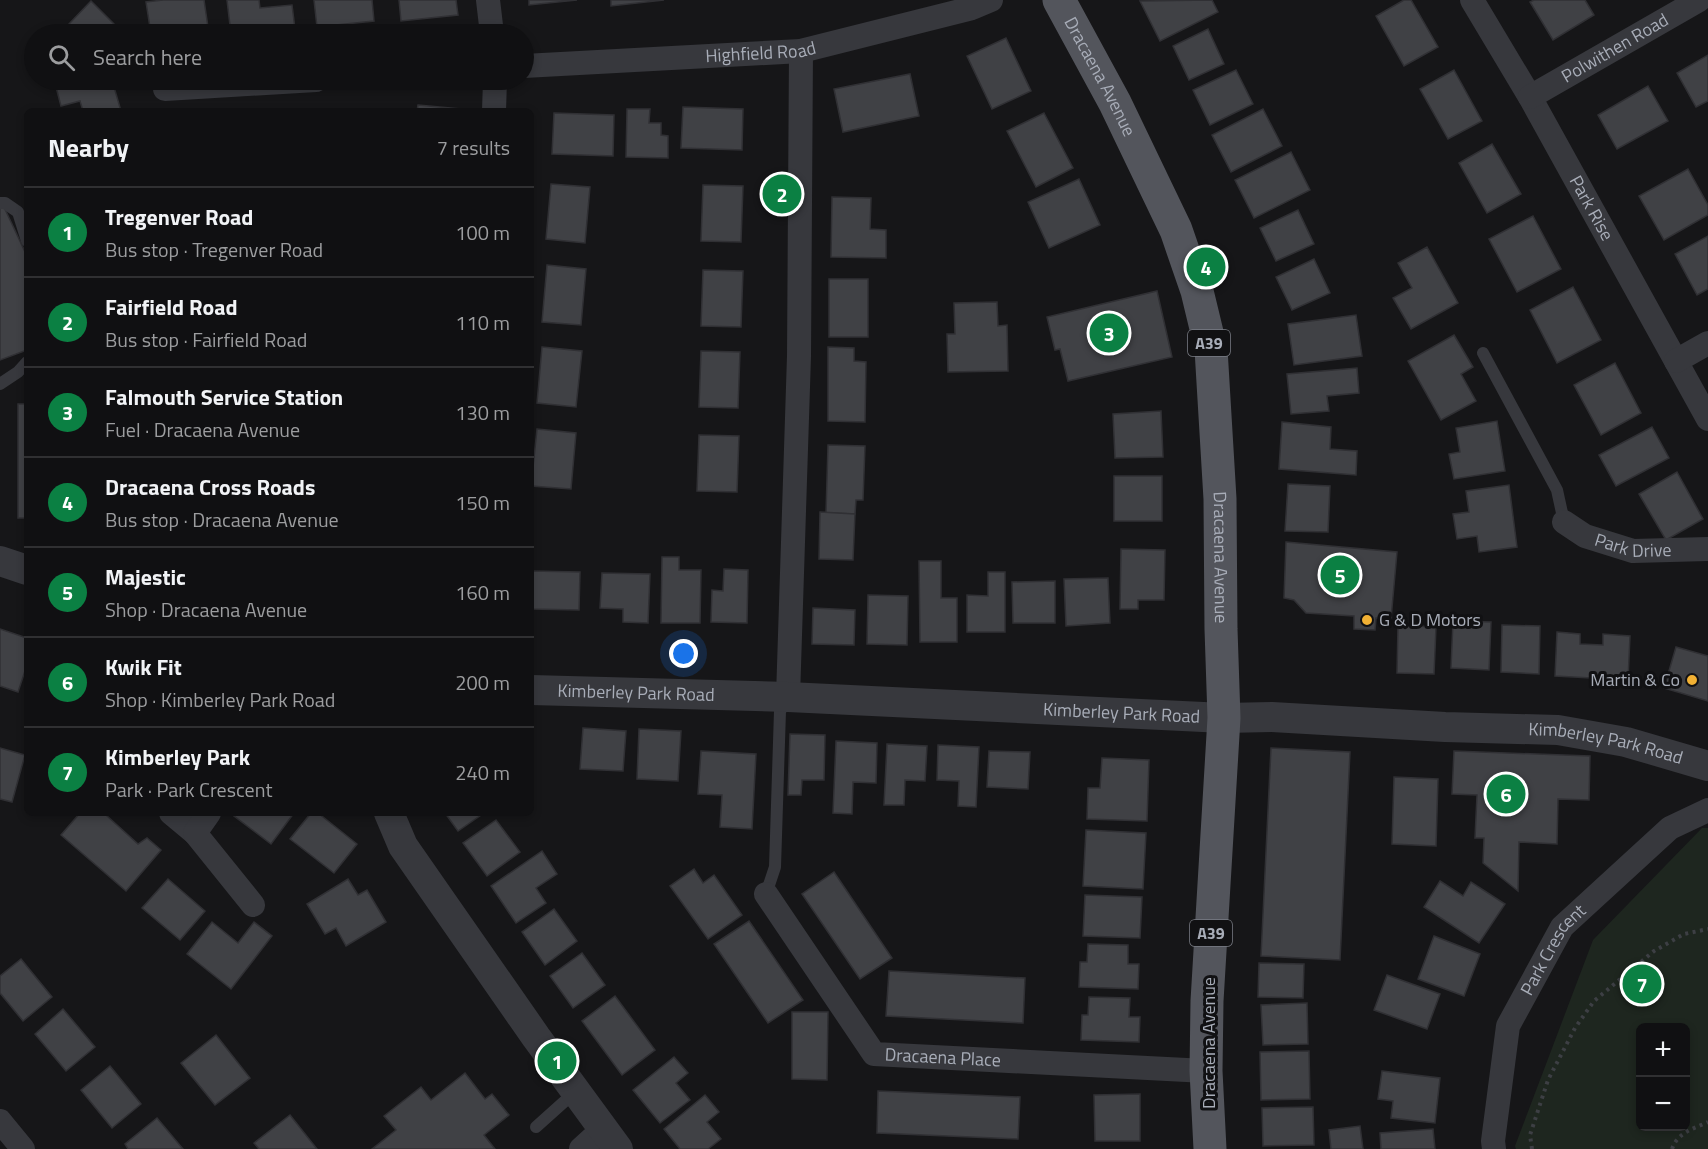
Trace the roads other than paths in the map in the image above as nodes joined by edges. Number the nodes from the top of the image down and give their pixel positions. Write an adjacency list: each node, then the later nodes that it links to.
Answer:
1 (488, 0): 6 (street)
2 (992, 0): 7 (street, Highfield Road)
3 (1472, 0): 10 (street, Park Rise)
4 (1699, 0): 10 (street, Polwithen Road)
5 (1067, 3): 26 (main road, Dracaena Avenue / A39)
6 (491, 24)
7 (801, 51): 8 (street, Highfield Road); 25 (street)
8 (534, 65)
9 (495, 90): 11 (street)
10 (1530, 97): 16 (street, Park Rise)
11 (494, 108)
12 (0, 203): 13 (lane)
13 (24, 231)
14 (1708, 343): 16 (street)
15 (1483, 353): 20 (lane)
16 (1676, 361): 19 (street, Park Rise)
17 (24, 365): 18 (lane)
18 (0, 384)
19 (1708, 419)
20 (1564, 522): 21 (street, Park Drive)
21 (1708, 549)
22 (0, 561): 23 (street)
23 (24, 569)
24 (534, 690): 25 (street, Kimberley Park Road)
25 (788, 697): 26 (street, Kimberley Park Road); 33 (lane)
26 (1224, 718): 27 (street, Kimberley Park Road); 35 (main road, Dracaena Avenue / A39)
27 (1708, 766)
28 (1708, 810): 43 (street, Park Crescent)
29 (175, 816): 32 (street)
30 (207, 816): 32 (street)
31 (390, 816): 36 (street)
32 (195, 833): 34 (street)
33 (766, 894): 35 (street, Dracaena Place)
34 (253, 905)
35 (1206, 1071): 42 (main road, Dracaena Avenue / A39)
36 (576, 1091): 38 (lane); 39 (street)
37 (0, 1121): 40 (street)
38 (536, 1127)
39 (611, 1139): 41 (street)
40 (23, 1149)
41 (581, 1149)
42 (1210, 1149)
43 (1494, 1149)

